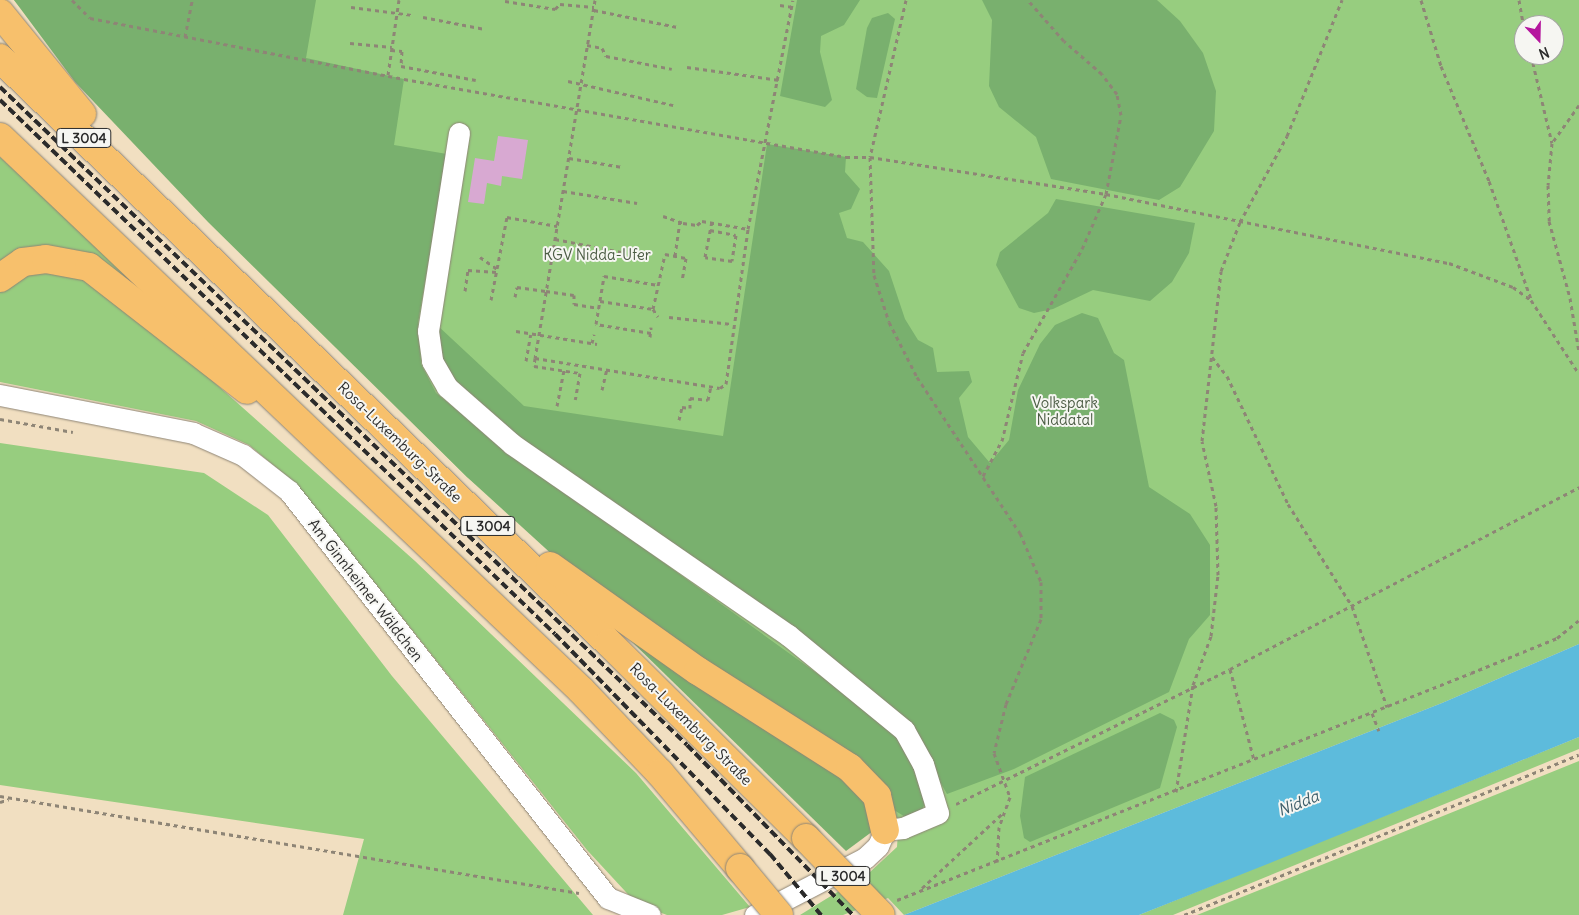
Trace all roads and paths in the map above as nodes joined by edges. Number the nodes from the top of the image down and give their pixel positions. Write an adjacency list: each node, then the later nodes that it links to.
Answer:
1 (72, 0): 23 (path)
2 (192, 0): 23 (path)
3 (399, 0): 16 (path)
4 (595, 0): 15 (path)
5 (793, 0): 13 (path)
6 (906, 0): 43 (path)
7 (1028, 0): 47 (path)
8 (1342, 0): 53 (path)
9 (1421, 0): 69 (path)
10 (1519, 0): 19 (path)
11 (505, 1): 15 (path)
12 (780, 5): 13 (path)
13 (792, 7): 33 (path)
14 (351, 8): 16 (path)
15 (594, 9): 21 (path); 25 (path)
16 (397, 12): 18 (path); 26 (path)
17 (0, 13): 50 (highway)
18 (413, 14)
19 (1522, 15)
20 (423, 17): 22 (path)
21 (678, 28)
22 (485, 29)
23 (185, 37): 31 (path)
24 (350, 43): 26 (path)
25 (587, 45): 30 (path); 35 (path)
26 (391, 48): 31 (path); 32 (path)
27 (0, 58): 50 (highway, Rosa-Luxemburg-Straße / L 3004)
28 (1534, 65): 41 (path)
29 (686, 67): 33 (path)
30 (672, 69)
31 (388, 75): 38 (path)
32 (476, 80)
33 (779, 80): 42 (path)
34 (568, 81): 35 (path)
35 (581, 84): 36 (path); 38 (path)
36 (673, 105)
37 (1579, 105): 41 (path)
38 (578, 110): 42 (path); 44 (path)
39 (459, 133): 114 (street)
40 (0, 137): 96 (highway)
41 (1552, 143): 81 (path)
42 (767, 144): 43 (path); 55 (path)
43 (870, 157): 47 (path); 97 (path)
44 (568, 158): 45 (path); 46 (path)
45 (622, 167)
46 (564, 191): 48 (path); 54 (path)
47 (1106, 194): 53 (path); 97 (path)
48 (637, 203)
49 (663, 216): 51 (path)
50 (167, 218): 99 (highway, Rosa-Luxemburg-Straße / L 3004)
51 (680, 220): 52 (path); 59 (path)
52 (712, 222): 55 (path); 56 (path)
53 (1240, 222): 69 (path); 82 (path)
54 (557, 226): 57 (path); 61 (path)
55 (748, 229): 75 (path)
56 (710, 230): 56 (path)
57 (555, 239): 58 (path); 66 (path)
58 (621, 252)
59 (676, 256): 63 (path); 64 (path)
60 (480, 257): 61 (path)
61 (497, 271): 65 (path); 68 (path)
62 (0, 278): 96 (highway)
63 (682, 280)
64 (658, 285): 70 (path); 72 (path)
65 (465, 291)
66 (546, 291): 67 (path); 71 (path); 80 (path)
67 (515, 297)
68 (490, 300)
69 (1531, 300): 87 (path)
70 (600, 301): 71 (path); 72 (path)
71 (599, 308): 76 (path)
72 (653, 309): 73 (path)
73 (658, 317)
74 (669, 317): 75 (path)
75 (732, 324): 88 (path)
76 (652, 327)
77 (516, 331): 78 (path)
78 (531, 334): 80 (path); 84 (path)
79 (594, 334): 80 (path)
80 (538, 335): 83 (path)
81 (1579, 352)
82 (1212, 356): 100 (path); 103 (path)
83 (535, 358): 85 (path); 86 (path)
84 (526, 361)
85 (564, 370): 91 (path); 92 (path)
86 (607, 370): 88 (path); 89 (path)
87 (1579, 374)
88 (711, 386): 94 (path)
89 (602, 390)
90 (0, 396): 121 (street, Am Ginnheimer Wäldchen)
91 (575, 400)
92 (557, 406)
93 (0, 419): 95 (path)
94 (679, 420)
95 (76, 433)
96 (339, 459): 123 (highway, bridge)
97 (983, 476): 109 (path)
98 (1579, 487): 100 (path)
99 (451, 492): 116 (highway); 120 (highway, Rosa-Luxemburg-Straße / L 3004, bridge)
100 (1352, 606): 102 (path); 104 (path)
101 (1579, 620): 104 (path)
102 (1230, 669): 103 (path); 108 (path)
103 (1193, 685): 109 (path); 110 (path)
104 (1387, 707): 105 (path)
105 (1372, 713): 106 (path); 108 (path)
106 (1379, 731)
107 (1579, 756): 124 (path)
108 (1254, 760): 110 (path)
109 (1007, 779): 114 (path); 115 (path)
110 (1176, 792): 117 (path)
111 (0, 796): 112 (path)
112 (12, 799): 113 (path); 118 (path)
113 (0, 802)
114 (938, 814): 116 (street)
115 (1002, 814): 117 (path); 119 (path)
116 (885, 830): 122 (street)
117 (997, 862): 119 (path)
118 (581, 886)
119 (919, 890): 120 (path)
120 (889, 907)
121 (650, 915)
122 (754, 915)
123 (779, 915)
124 (1184, 915)

